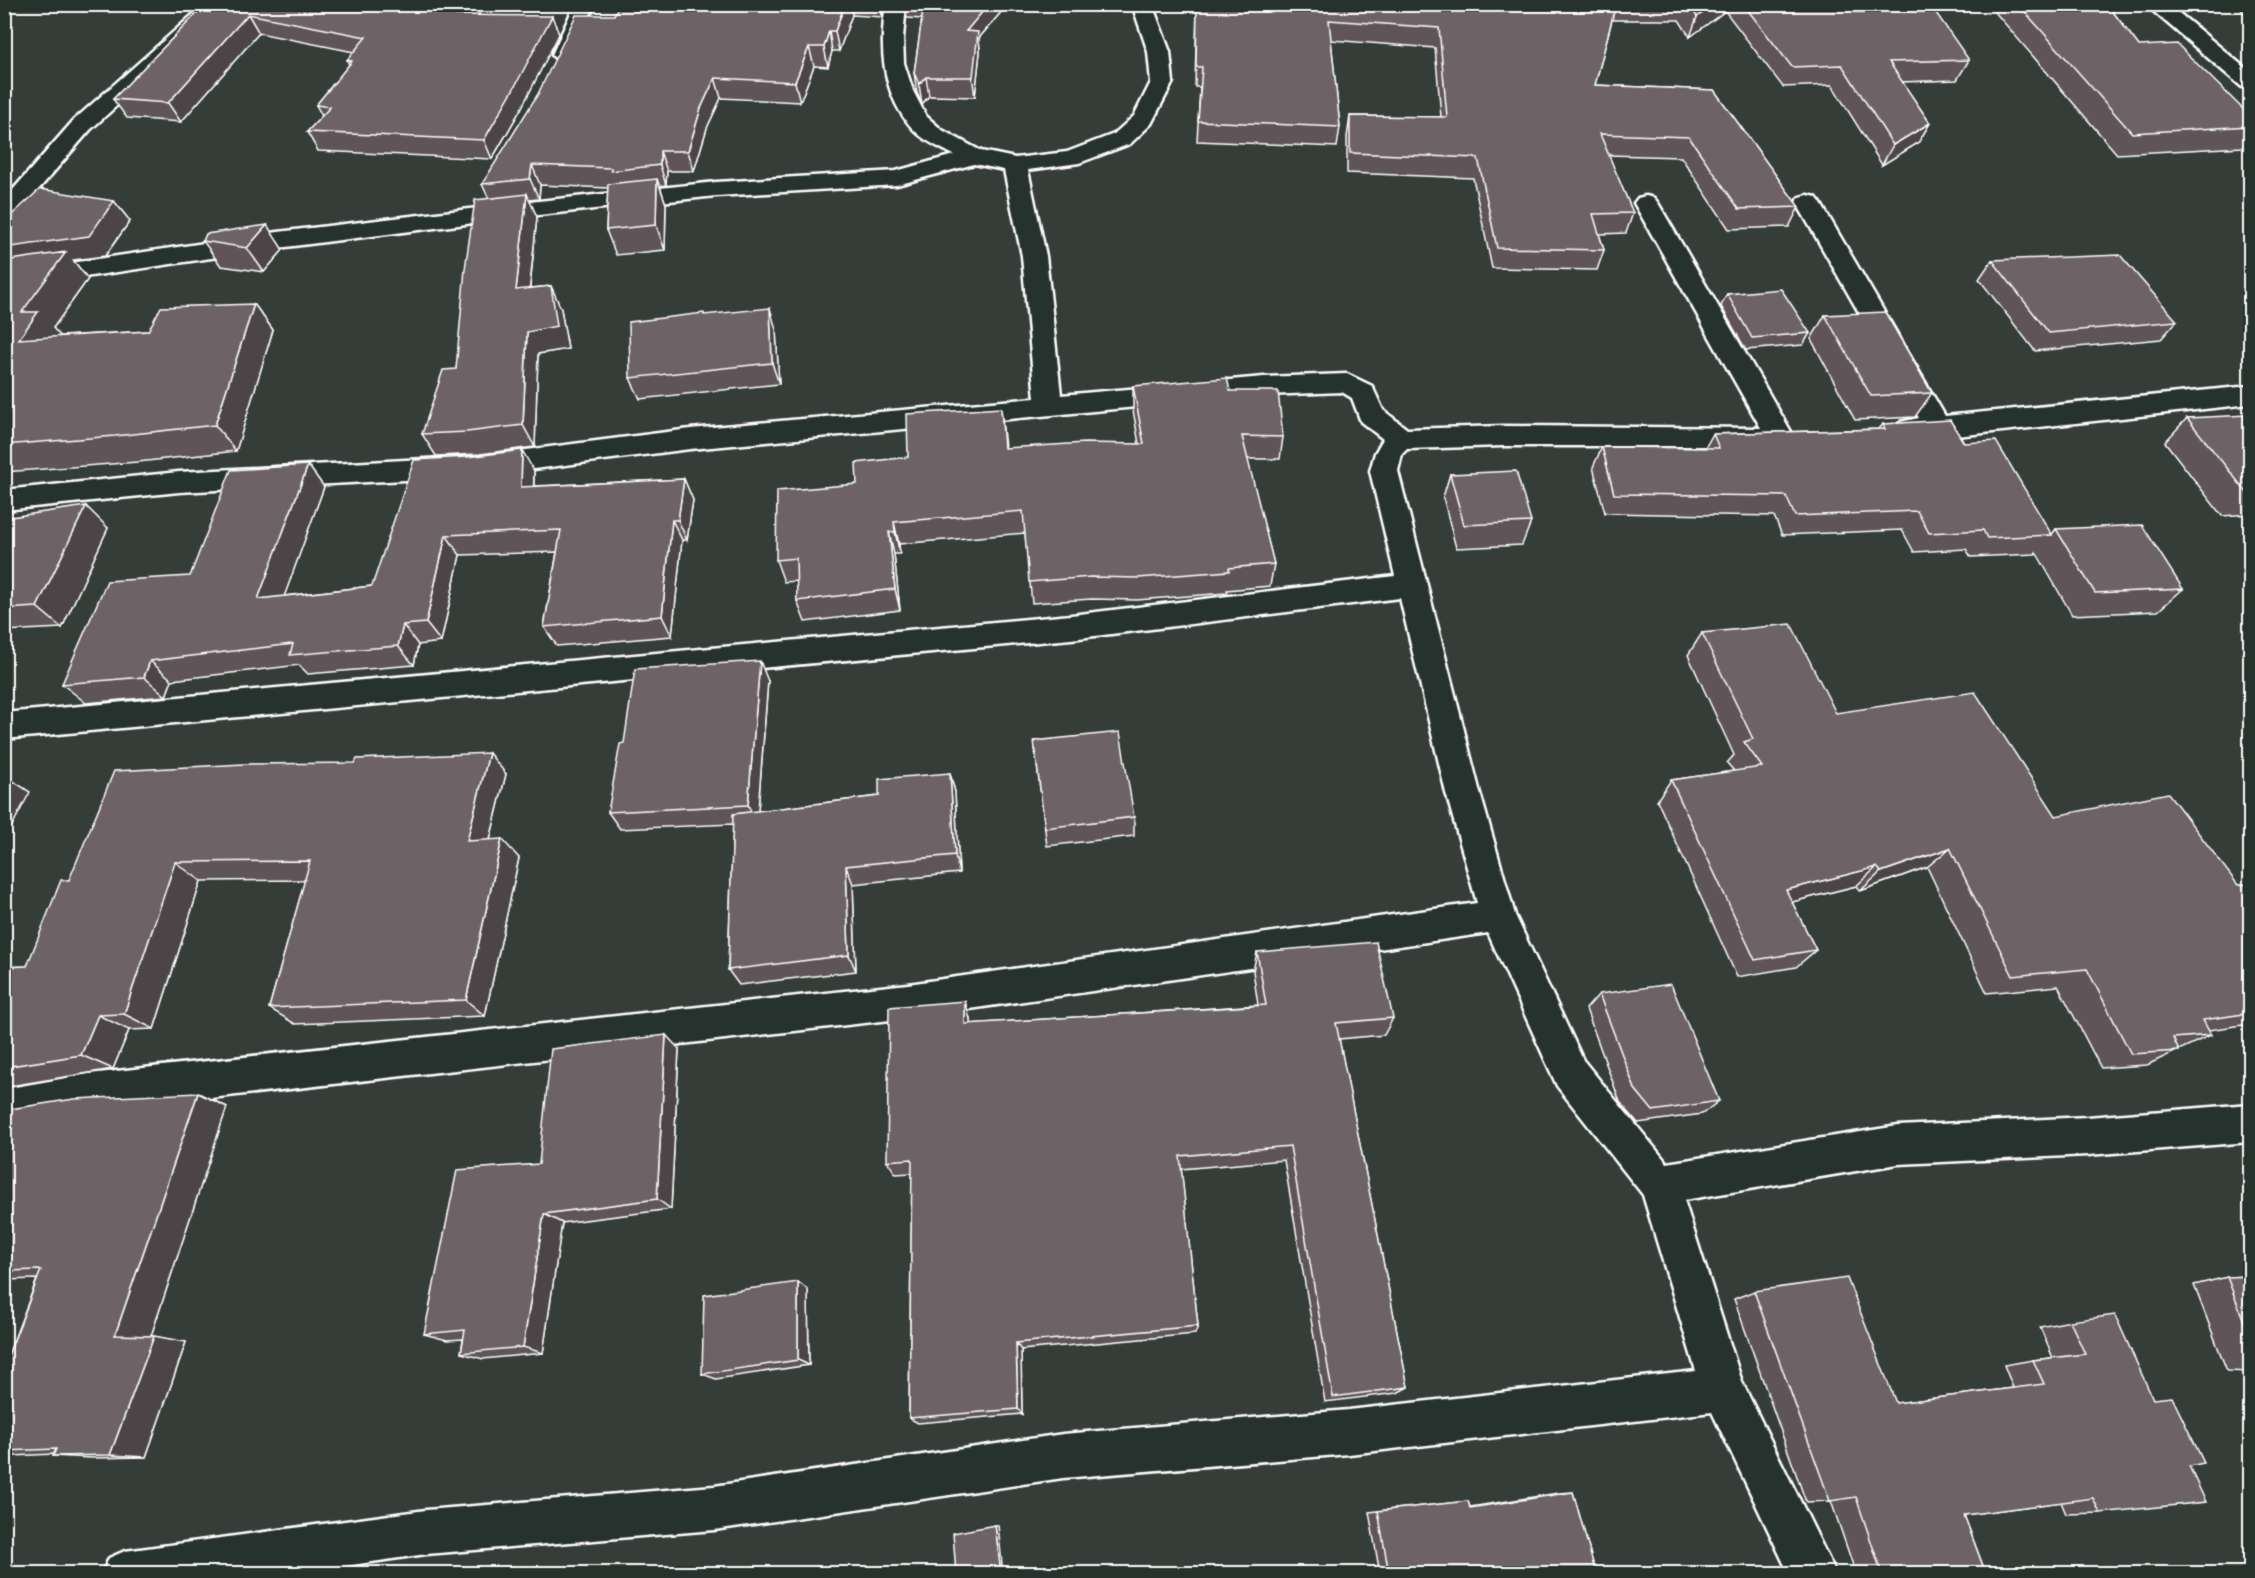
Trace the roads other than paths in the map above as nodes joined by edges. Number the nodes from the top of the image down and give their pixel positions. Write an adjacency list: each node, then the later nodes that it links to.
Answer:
1 (218, 4): 13 (street)
2 (585, 4): 6 (street)
3 (896, 4): 8 (street)
4 (1142, 4): 9 (street)
5 (2155, 4): 7 (street)
6 (552, 77)
7 (2250, 81)
8 (974, 157): 9 (street); 14 (street)
9 (1015, 165): 17 (street)
10 (487, 191): 14 (street)
11 (1808, 202): 18 (street)
12 (1646, 203): 21 (street)
13 (4, 215)
14 (469, 216): 15 (street)
15 (4, 281)
16 (2250, 395): 18 (street)
17 (1049, 404): 22 (street); 23 (street)
18 (1938, 428): 19 (street)
19 (1881, 430)
20 (1813, 434): 21 (street)
21 (1779, 435): 22 (street)
22 (1401, 439): 24 (street)
23 (4, 501)
24 (1413, 585): 25 (street); 26 (street)
25 (4, 726)
26 (1498, 916): 27 (street); 29 (street)
27 (4, 1108)
28 (2250, 1123): 29 (street)
29 (1659, 1184): 30 (street)
30 (1723, 1389): 31 (street); 32 (street)
31 (125, 1574)
32 (1813, 1574)

